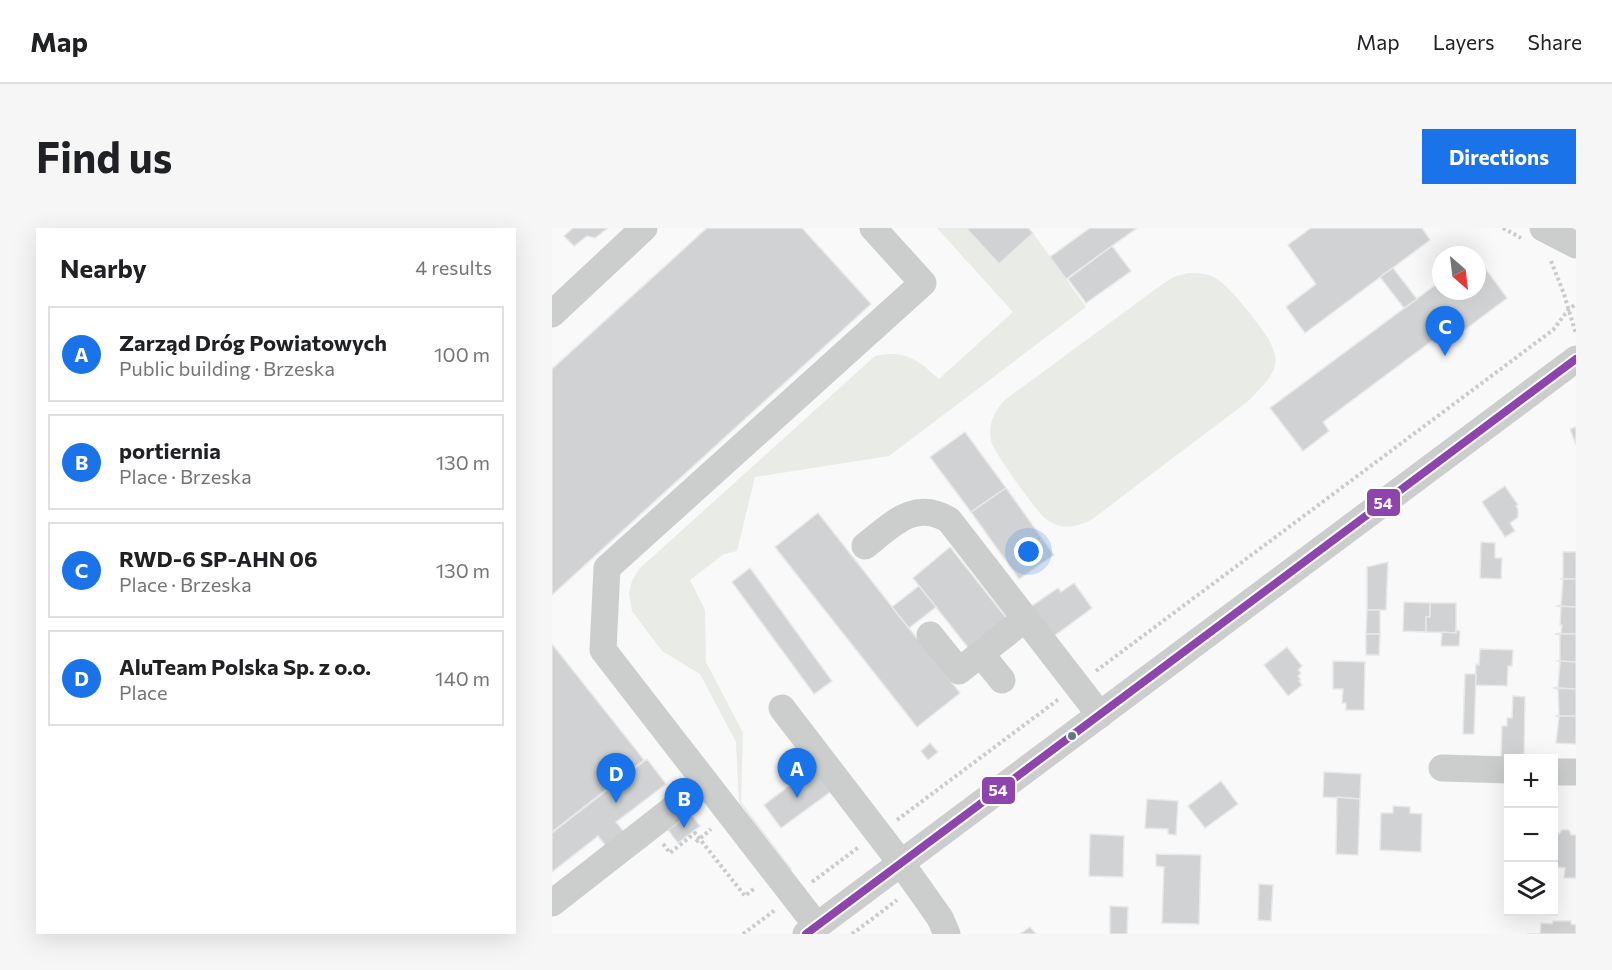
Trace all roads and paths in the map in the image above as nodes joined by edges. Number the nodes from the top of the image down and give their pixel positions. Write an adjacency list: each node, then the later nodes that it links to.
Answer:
1 (644, 228): 8 (street)
2 (873, 228): 23 (street)
3 (1543, 228): 4 (street)
4 (1576, 244)
5 (1549, 257): 7 (path)
6 (1576, 304): 7 (path)
7 (1569, 309): 9 (path); 16 (path)
8 (552, 314)
9 (1576, 334)
10 (1576, 359): 18 (street)
11 (865, 546): 12 (street)
12 (1026, 618): 14 (street); 16 (street)
13 (930, 635): 14 (street)
14 (981, 654): 15 (street)
15 (1002, 680)
16 (1077, 685): 18 (street); 24 (path)
17 (782, 708): 26 (street)
18 (1100, 715): 26 (street)
19 (1442, 768): 20 (street)
20 (1504, 770)
21 (1558, 772): 22 (street)
22 (1576, 772)
23 (706, 783): 27 (street); 29 (street)
24 (902, 816)
25 (670, 853): 27 (path)
26 (901, 863): 28 (street); 30 (street)
27 (775, 872): 30 (street)
28 (917, 885): 31 (path); 32 (street)
29 (552, 903)
30 (811, 930)
31 (852, 934)
32 (946, 934)

